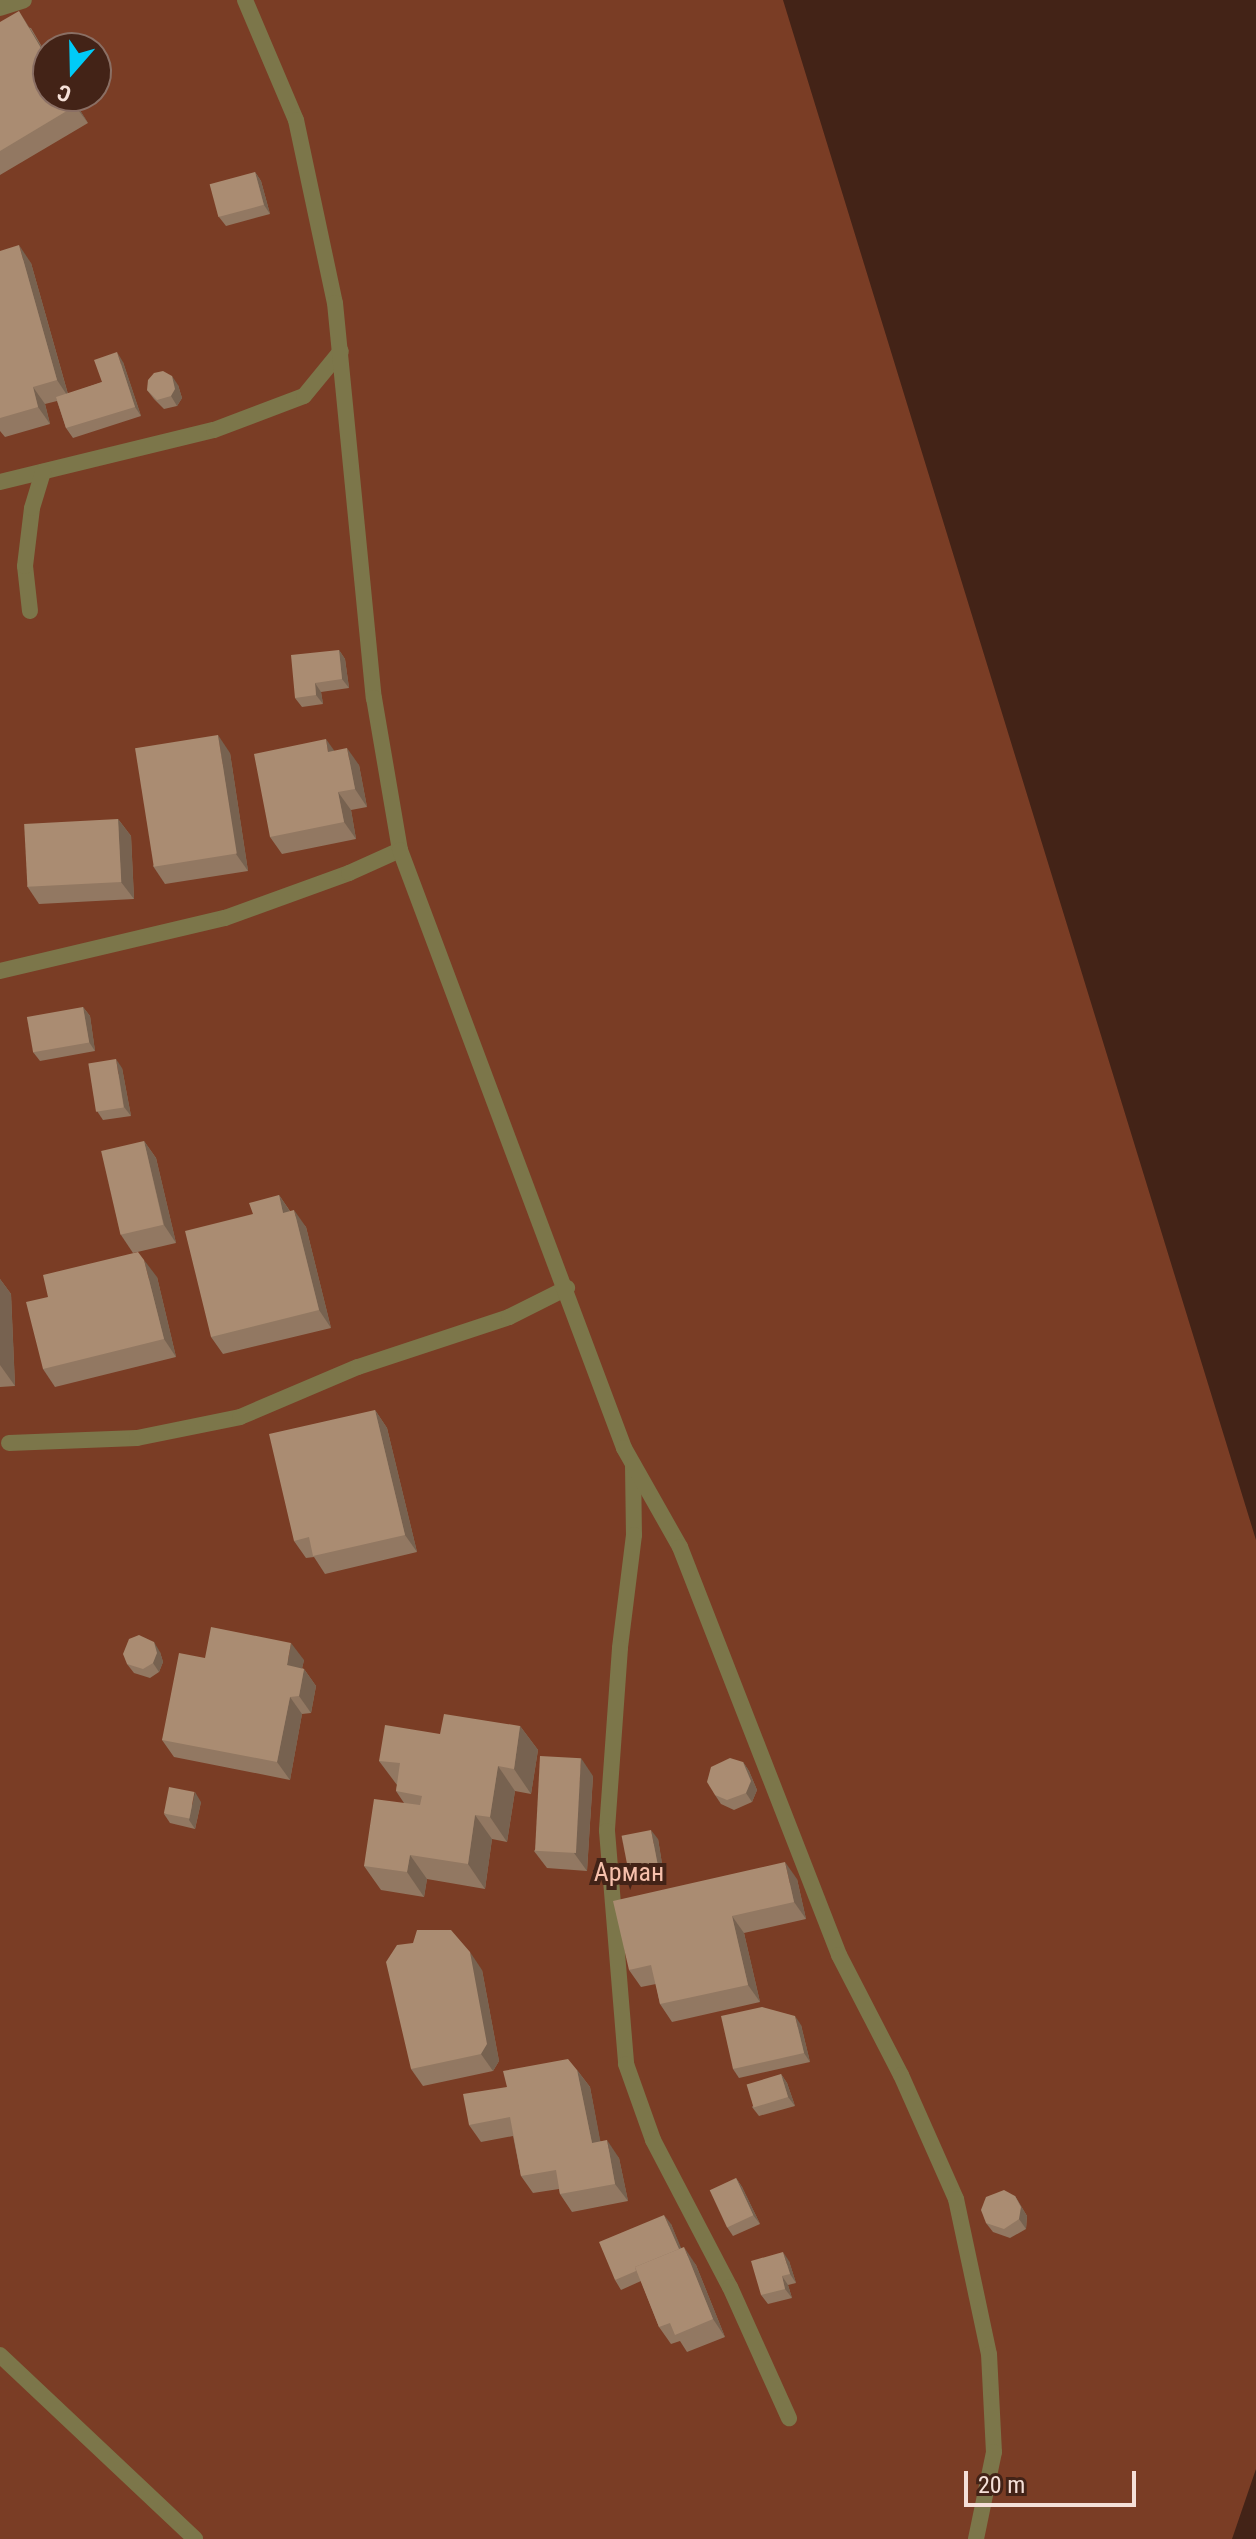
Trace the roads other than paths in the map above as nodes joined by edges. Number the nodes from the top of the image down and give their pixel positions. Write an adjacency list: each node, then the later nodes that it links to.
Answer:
1 (24, 0): 3 (street)
2 (245, 0): 4 (street)
3 (0, 8)
4 (341, 351): 5 (street); 8 (street)
5 (43, 472): 6 (street); 7 (street)
6 (0, 482)
7 (30, 611)
8 (400, 850): 9 (street); 10 (street)
9 (0, 971)
10 (567, 1288): 11 (street); 12 (street)
11 (9, 1443)
12 (633, 1465): 14 (street); 16 (street)
13 (0, 2355): 15 (street)
14 (789, 2418)
15 (195, 2539)
16 (976, 2539)

